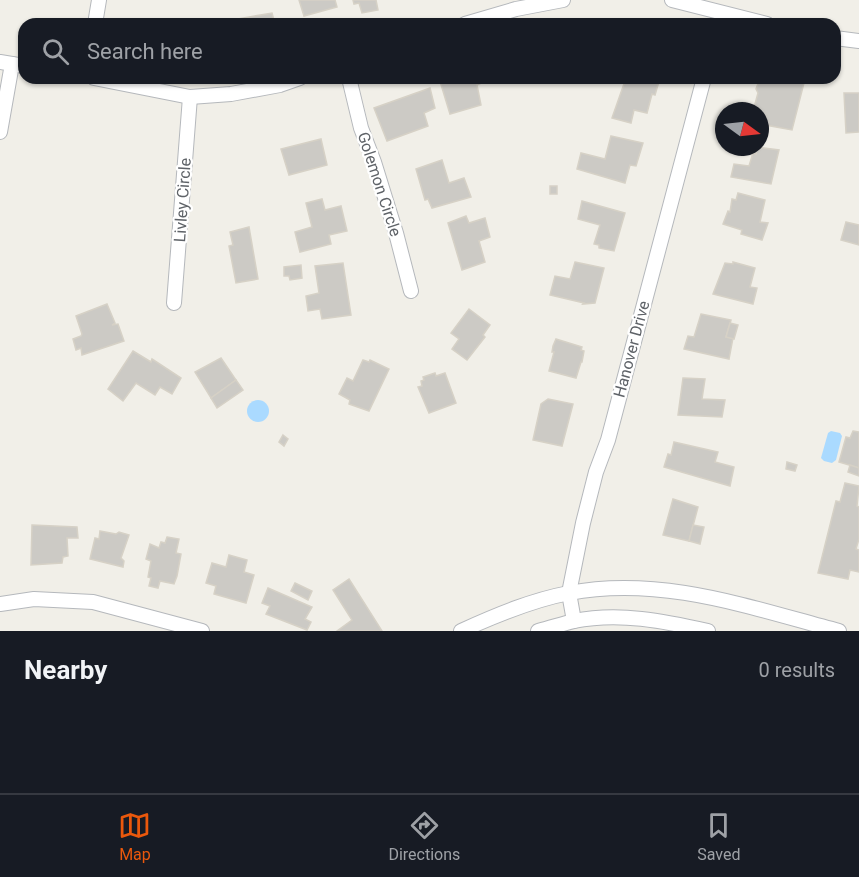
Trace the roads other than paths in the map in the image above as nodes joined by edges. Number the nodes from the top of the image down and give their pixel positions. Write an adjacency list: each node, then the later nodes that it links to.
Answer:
1 (99, 0): 4 (street)
2 (563, 0): 5 (street)
3 (672, 0): 6 (street)
4 (95, 18)
5 (485, 18)
6 (719, 18)
7 (841, 39): 8 (street)
8 (859, 41)
9 (12, 64): 15 (street)
10 (124, 84): 14 (street)
11 (280, 84): 14 (street)
12 (350, 84): 16 (street, Golemon Circle)
13 (702, 84): 18 (street, Hanover Drive)
14 (190, 97): 17 (street, Livley Circle)
15 (0, 132)
16 (411, 291)
17 (174, 303)
18 (569, 593): 20 (street, Hanover Drive); 22 (street); 25 (street)
19 (0, 604): 21 (street)
20 (574, 621): 23 (street); 24 (street)
21 (202, 631)
22 (461, 631)
23 (538, 631)
24 (708, 631)
25 (839, 631)

